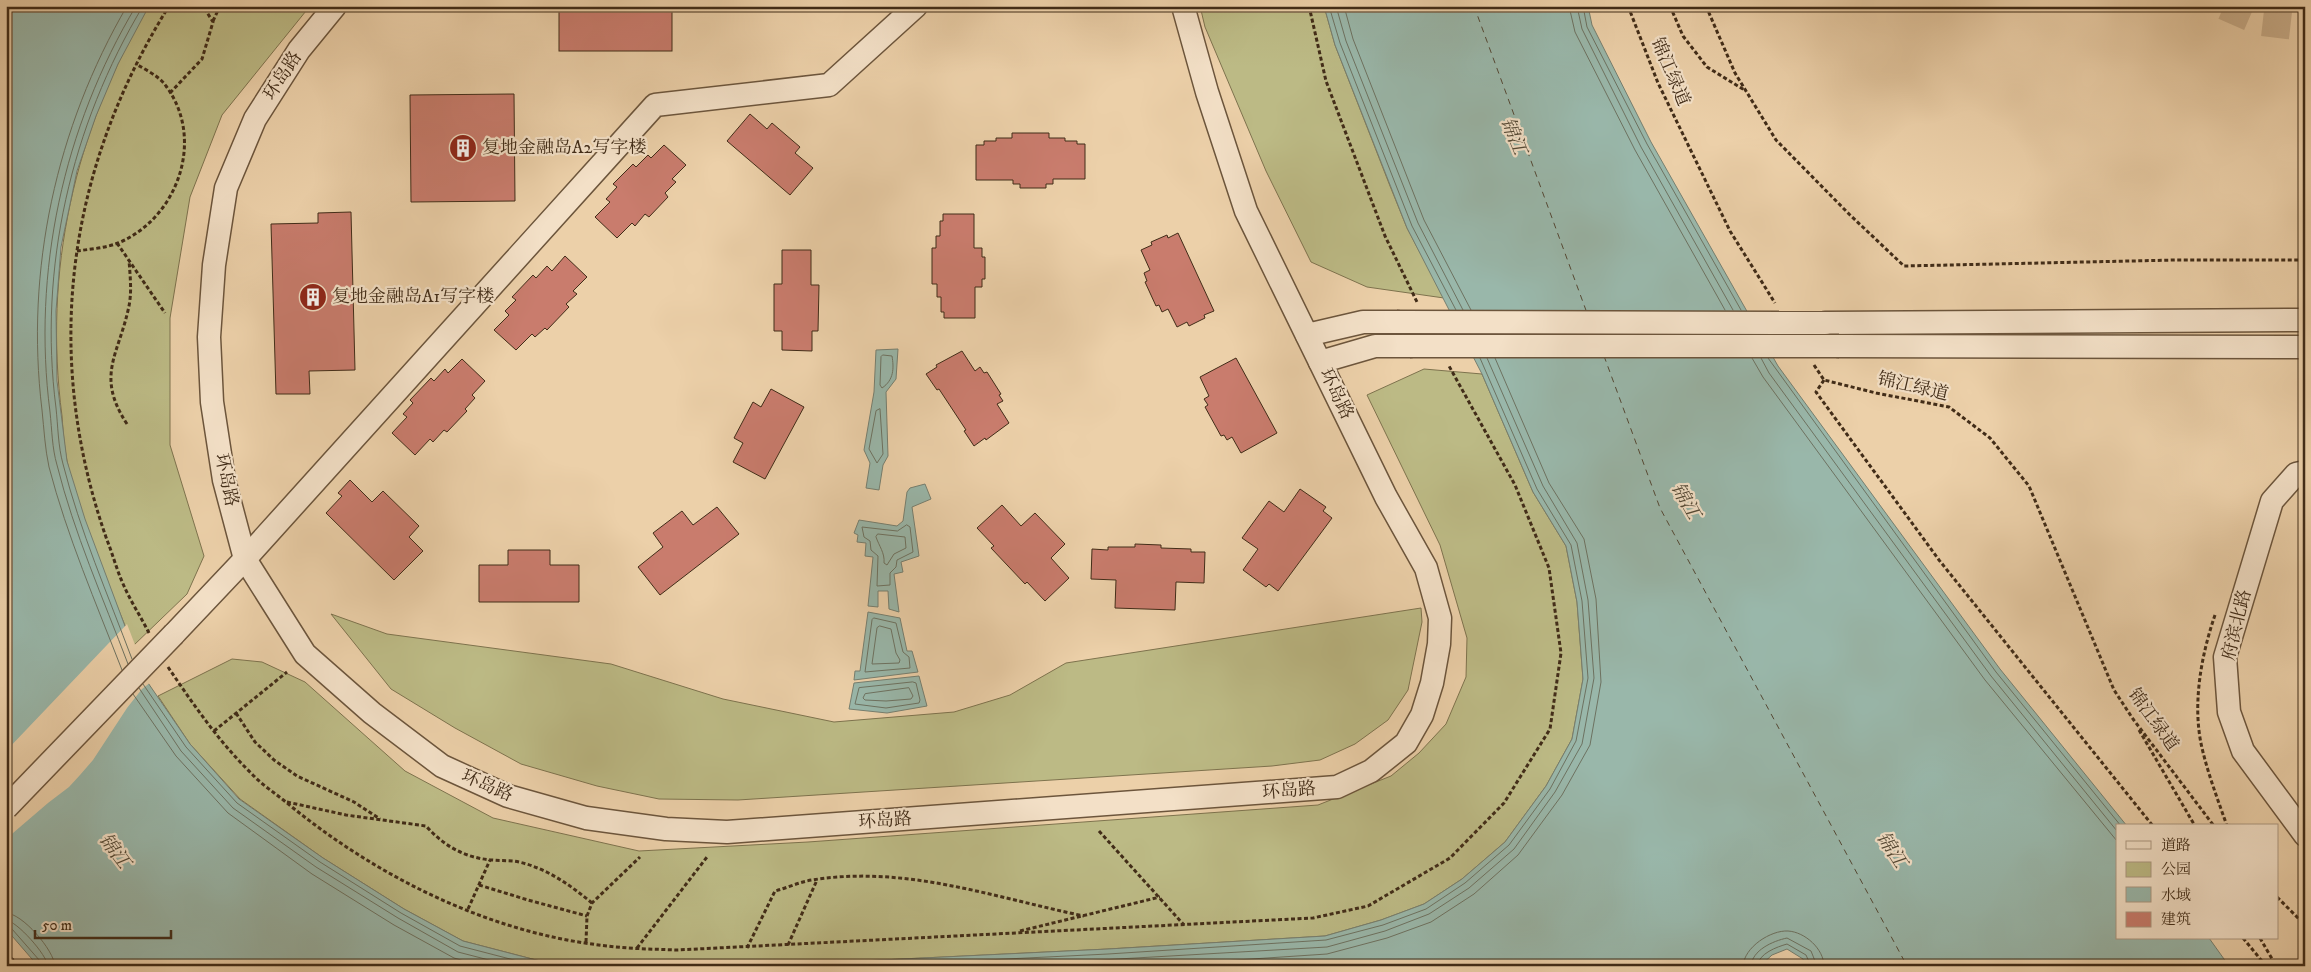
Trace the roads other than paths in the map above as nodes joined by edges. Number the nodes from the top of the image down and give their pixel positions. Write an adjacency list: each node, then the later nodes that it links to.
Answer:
1 (335, 6): 9 (street, 环岛路)
2 (916, 6): 9 (street)
3 (1183, 6): 5 (street, 环岛路)
4 (2305, 320): 5 (street, bridge)
5 (1307, 335): 7 (street, 环岛路)
6 (2305, 347): 7 (street, bridge)
7 (1320, 362): 9 (street, 环岛路)
8 (2305, 472): 11 (street, 府滨北路)
9 (245, 559): 10 (street, bridge)
10 (6, 808)
11 (2305, 835)

